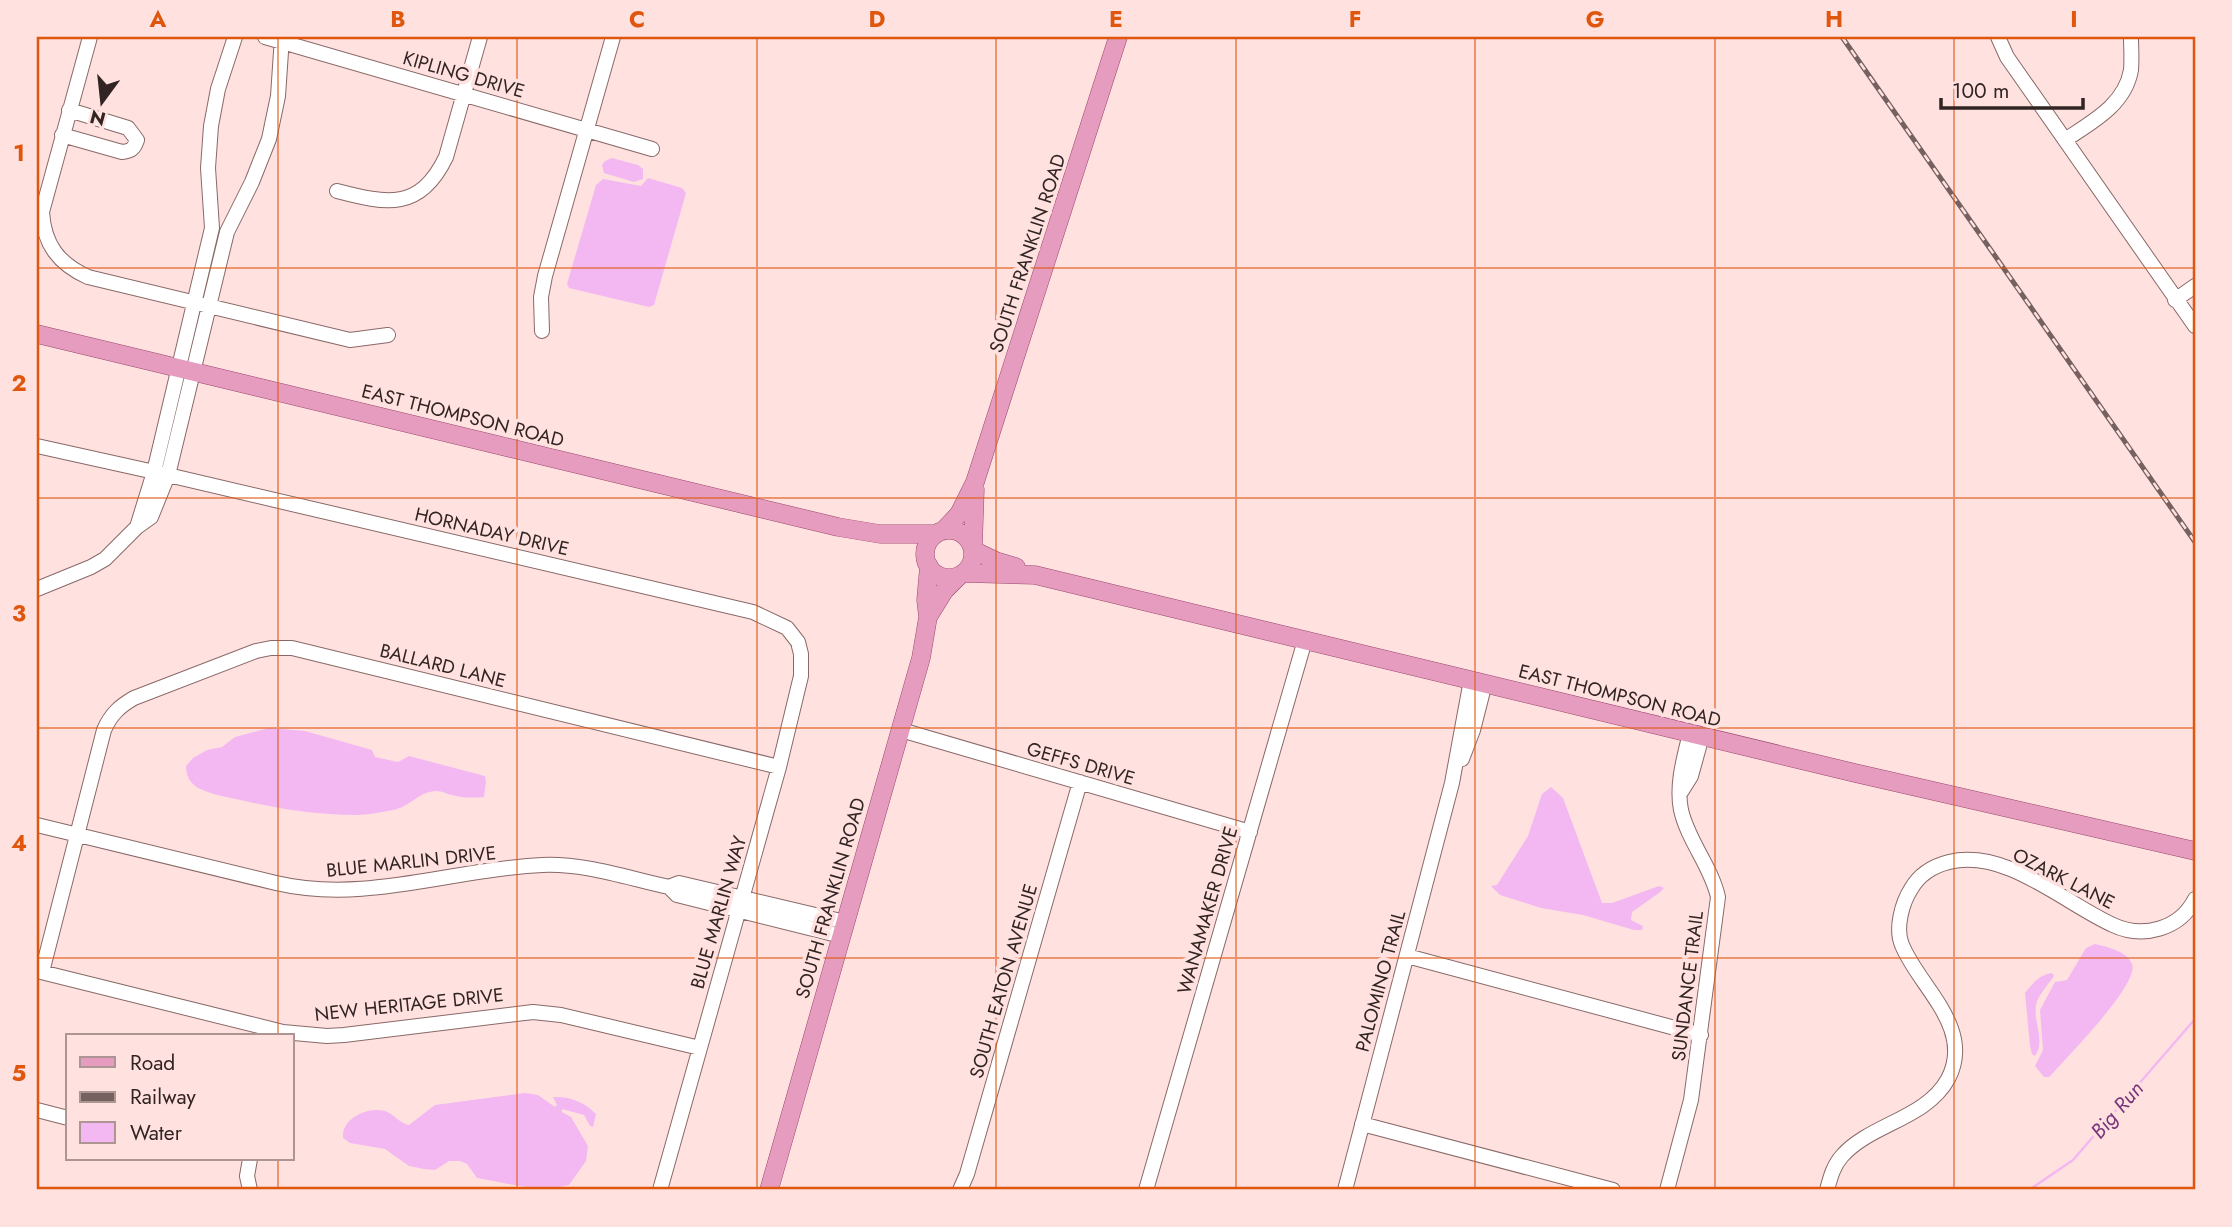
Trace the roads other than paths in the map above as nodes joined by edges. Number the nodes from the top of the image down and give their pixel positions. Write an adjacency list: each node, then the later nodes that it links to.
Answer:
1 (90, 37): 11 (street)
2 (235, 37): 19 (street)
3 (265, 37): 9 (street, KIPLING DRIVE)
4 (480, 37): 10 (street)
5 (613, 37): 12 (street)
6 (1118, 37): 28 (main road, SOUTH FRANKLIN ROAD)
7 (1998, 37): 14 (street)
8 (2131, 37): 14 (street)
9 (282, 39): 10 (street, KIPLING DRIVE); 20 (street)
10 (464, 94): 12 (street, KIPLING DRIVE); 16 (street)
11 (69, 110): 13 (street); 13 (street)
12 (587, 130): 15 (street, KIPLING DRIVE); 22 (street)
13 (62, 135): 19 (street)
14 (2065, 141): 18 (street)
15 (652, 149)
16 (337, 191)
17 (2195, 286): 18 (street)
18 (2175, 300): 21 (street)
19 (194, 302): 20 (street); 25 (street)
20 (209, 306): 24 (street); 25 (street)
21 (2195, 326)
22 (542, 331)
23 (37, 334): 25 (main road, EAST THOMPSON ROAD)
24 (388, 335)
25 (185, 369): 27 (street); 30 (main road, EAST THOMPSON ROAD)
26 (37, 446): 27 (street, HORNADAY DRIVE)
27 (161, 474): 35 (street); 38 (street, HORNADAY DRIVE)
28 (975, 482): 29 (main road, SOUTH FRANKLIN ROAD); 31 (main road, SOUTH FRANKLIN ROAD)
29 (939, 532): 30 (main road, EAST THOMPSON ROAD); 31 (main road); 32 (main road)
30 (880, 534): 32 (main road, EAST THOMPSON ROAD)
31 (973, 548): 33 (main road); 34 (main road, EAST THOMPSON ROAD)
32 (927, 563): 33 (main road); 36 (main road, SOUTH FRANKLIN ROAD)
33 (961, 575): 34 (main road, EAST THOMPSON ROAD); 36 (main road, SOUTH FRANKLIN ROAD)
34 (1035, 575): 37 (main road, EAST THOMPSON ROAD)
35 (37, 589)
36 (928, 617): 40 (main road, SOUTH FRANKLIN ROAD)
37 (1306, 640): 39 (main road, EAST THOMPSON ROAD); 45 (street, WANAMAKER DRIVE)
38 (798, 642): 42 (street, BLUE MARLIN WAY)
39 (1478, 682): 41 (main road, EAST THOMPSON ROAD); 51 (street, PALOMINO TRAIL)
40 (901, 730): 43 (street, GEFFS DRIVE); 50 (main road, SOUTH FRANKLIN ROAD)
41 (1696, 735): 47 (main road, EAST THOMPSON ROAD); 55 (street, SUNDANCE TRAIL)
42 (779, 766): 46 (street, BALLARD LANE); 49 (street, BLUE MARLIN WAY)
43 (1080, 782): 45 (street, GEFFS DRIVE); 64 (street, SOUTH EATON AVENUE)
44 (37, 825): 46 (street, BLUE MARLIN DRIVE)
45 (1250, 832): 65 (street, WANAMAKER DRIVE)
46 (79, 835): 49 (street, BLUE MARLIN DRIVE); 52 (street)
47 (2195, 851)
48 (2195, 899): 69 (street, OZARK LANE)
49 (740, 904): 50 (street, BLUE MARLIN DRIVE); 56 (street, BLUE MARLIN WAY)
50 (843, 929): 63 (main road, SOUTH FRANKLIN ROAD)
51 (1407, 956): 55 (street); 59 (street, PALOMINO TRAIL)
52 (39, 972): 53 (street, NEW HERITAGE DRIVE)
53 (282, 1034)
54 (294, 1035): 56 (street, NEW HERITAGE DRIVE)
55 (1701, 1035): 68 (street, SUNDANCE TRAIL)
56 (700, 1048): 62 (street, BLUE MARLIN WAY)
57 (37, 1110): 58 (street)
58 (66, 1117)
59 (1362, 1124): 66 (street, PALOMINO TRAIL); 67 (street)
60 (250, 1160): 61 (street)
61 (250, 1190)
62 (660, 1190)
63 (769, 1190)
64 (960, 1190)
65 (1146, 1190)
66 (1345, 1190)
67 (1613, 1190)
68 (1667, 1190)
69 (1827, 1190)

